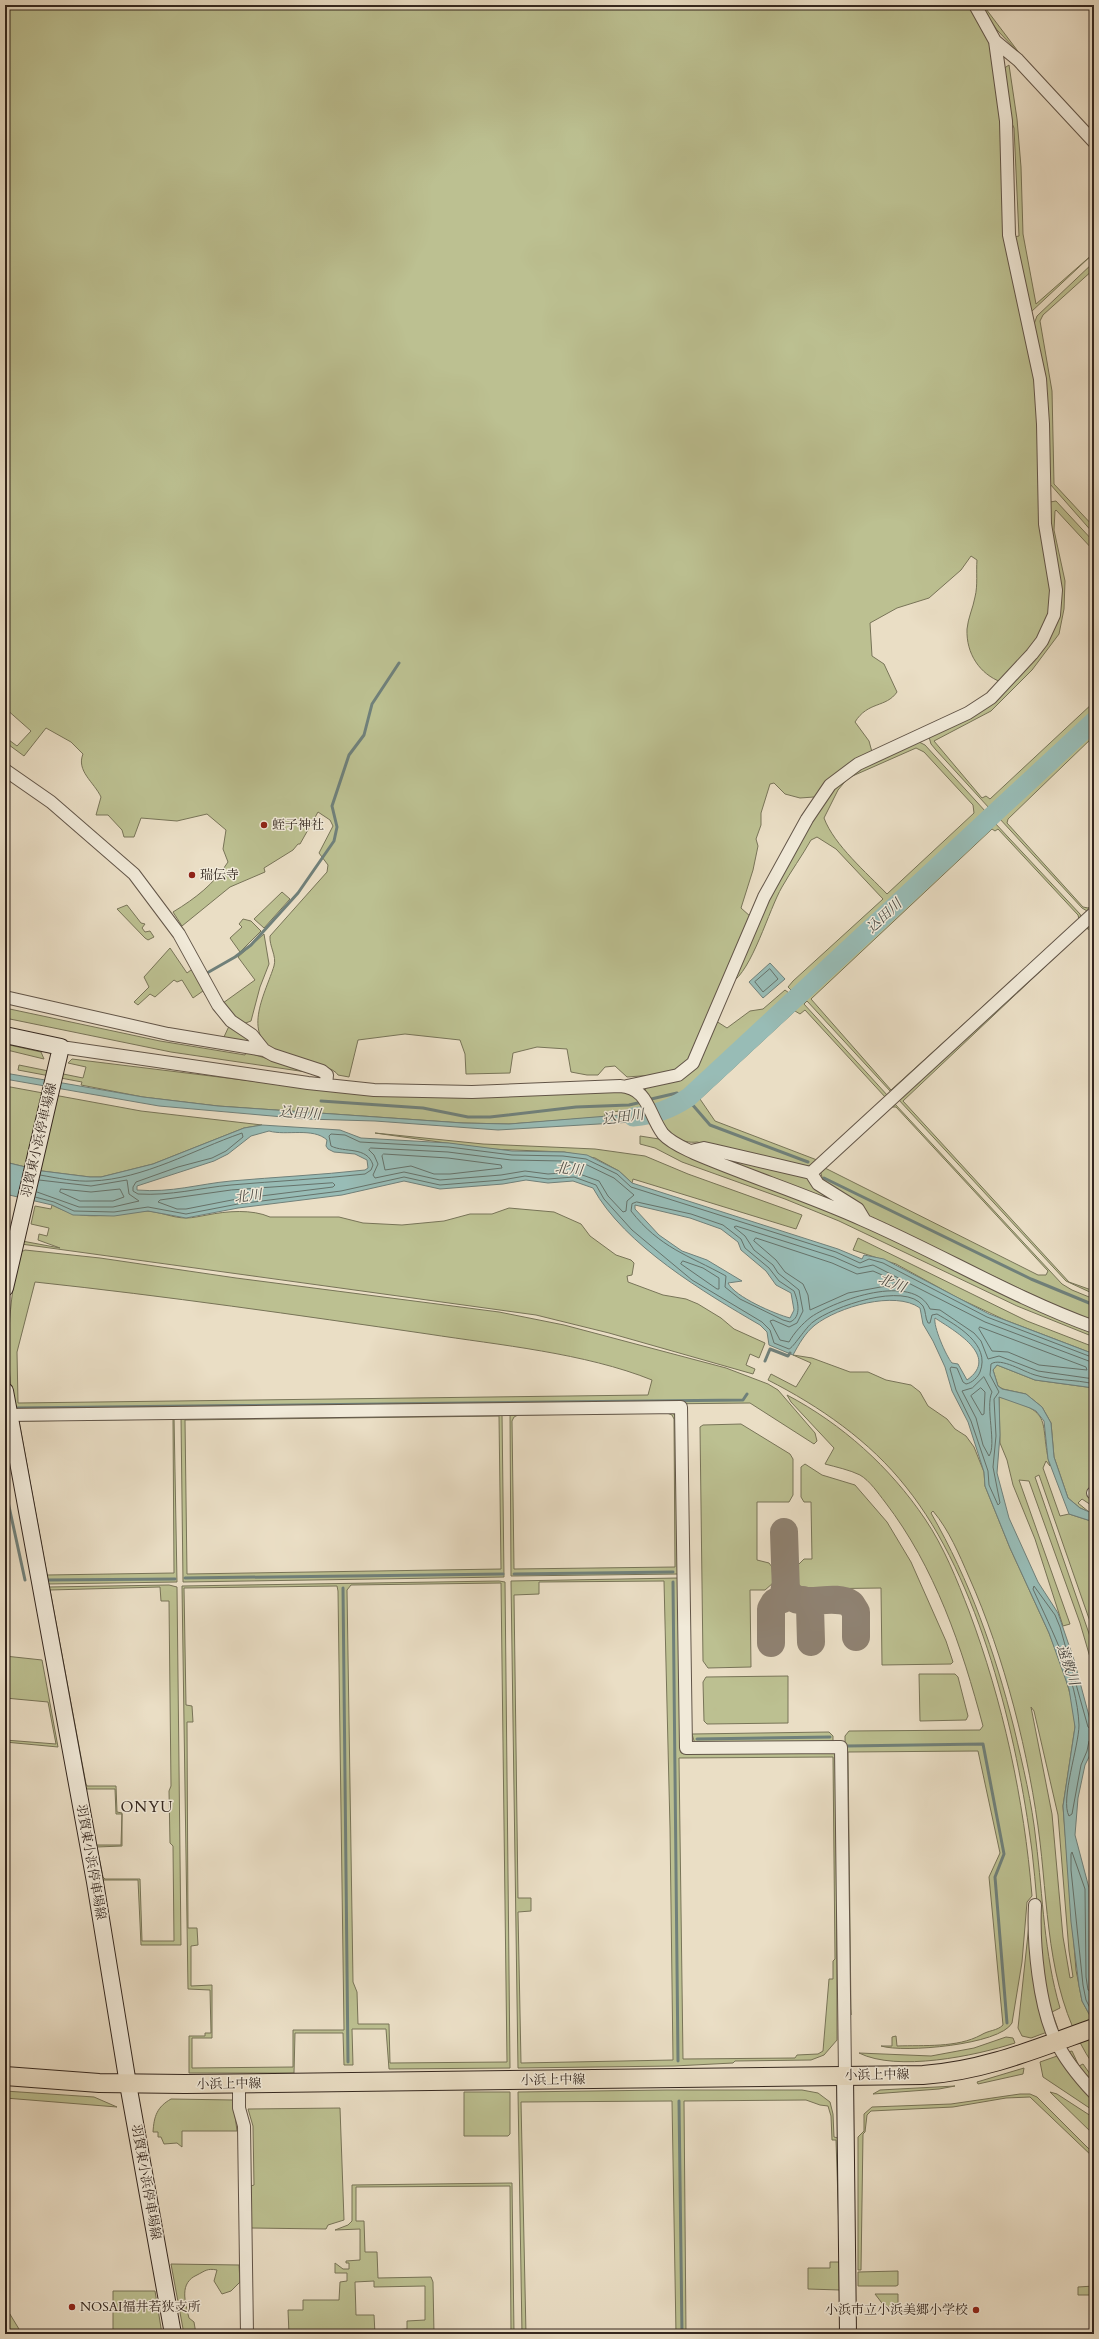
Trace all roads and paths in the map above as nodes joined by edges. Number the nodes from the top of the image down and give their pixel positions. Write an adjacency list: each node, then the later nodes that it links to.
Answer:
1 (975, 5): 2 (street)
2 (995, 41): 3 (street); 11 (street)
3 (1094, 142)
4 (5, 770): 8 (street)
5 (1094, 913): 13 (street)
6 (5, 997): 8 (street)
7 (5, 1035): 9 (main road)
8 (264, 1050): 10 (street)
9 (60, 1053): 10 (street); 15 (main road, 羽賀東小浜停車場線)
10 (326, 1085): 11 (street)
11 (627, 1086): 12 (street)
12 (691, 1151): 13 (street); 14 (street)
13 (811, 1173): 14 (street)
14 (864, 1220): 16 (street)
15 (5, 1288)
16 (1094, 1327)
17 (5, 1391): 18 (main road, 羽賀東小浜停車場線)
18 (7, 1415): 23 (street); 24 (main road, 羽賀東小浜停車場線)
19 (1035, 1905): 21 (street)
20 (1094, 2028): 21 (main road, 小浜上中線)
21 (1060, 2040): 23 (main road, 小浜上中線); 26 (street)
22 (5, 2076): 24 (main road, 小浜上中線)
23 (845, 2076): 25 (main road, 小浜上中線); 29 (main road)
24 (128, 2084): 25 (main road, 小浜上中線); 27 (main road, 羽賀東小浜停車場線)
25 (239, 2084): 28 (street)
26 (1094, 2093)
27 (173, 2334)
28 (247, 2334)
29 (848, 2334)

